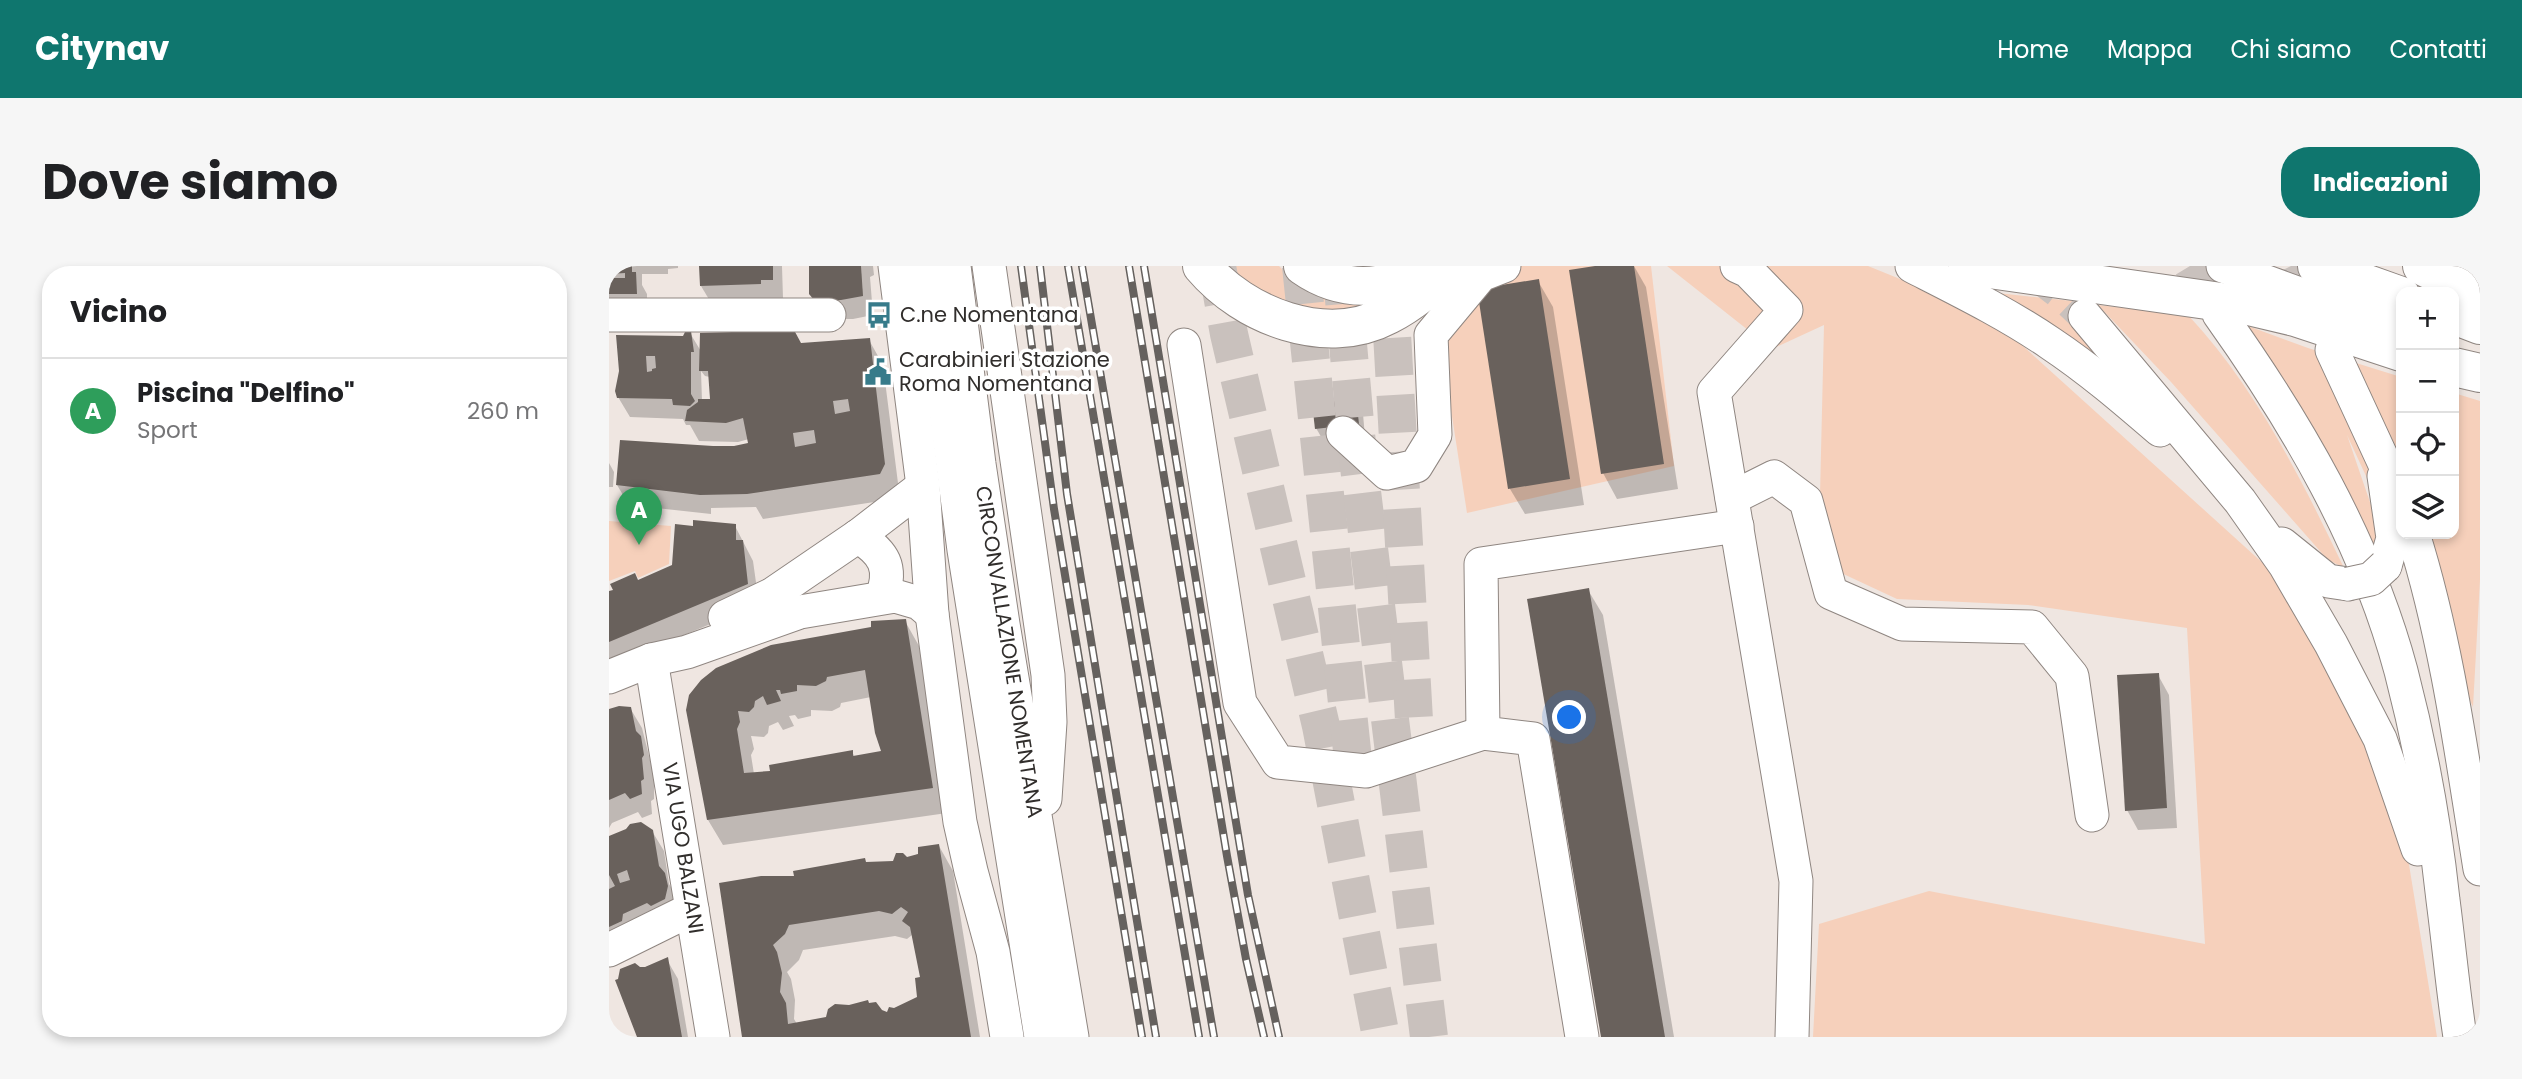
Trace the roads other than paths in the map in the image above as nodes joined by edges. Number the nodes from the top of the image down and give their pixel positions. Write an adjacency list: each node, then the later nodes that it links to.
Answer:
1 (895, 266): 34 (street)
2 (927, 266): 42 (street, CIRCONVALLAZIONE NOMENTANA)
3 (954, 266): 49 (street, CIRCONVALLAZIONE NOMENTANA)
4 (989, 266): 49 (street)
5 (1202, 266): 8 (main road)
6 (1303, 266): 7 (main road)
7 (1422, 266)
8 (1453, 266)
9 (1504, 266): 32 (street)
10 (1737, 266): 36 (street)
11 (1912, 266): 37 (street)
12 (1968, 266): 27 (main road)
13 (2224, 266): 24 (street)
14 (2317, 266): 16 (main road)
15 (2434, 269): 17 (main road)
16 (2396, 294)
17 (2480, 294)
18 (2219, 314): 54 (street)
19 (609, 315): 20 (street)
20 (829, 315)
21 (2085, 316): 37 (street)
22 (2459, 317): 23 (main road)
23 (2480, 325)
24 (2396, 329)
25 (1184, 345): 46 (street)
26 (2332, 350): 33 (street)
27 (2396, 350)
28 (2459, 353): 29 (street)
29 (2480, 360)
30 (2459, 368): 31 (main road)
31 (2480, 373)
32 (1343, 433)
33 (2382, 460): 35 (street); 37 (street, bridge)
34 (923, 486): 38 (street); 43 (street)
35 (2396, 489)
36 (1734, 512): 46 (street); 48 (street); 62 (street)
37 (2248, 512): 54 (street)
38 (858, 536): 40 (street); 41 (street)
39 (2414, 539): 47 (street)
40 (882, 597): 41 (street); 43 (street)
41 (777, 606): 44 (street)
42 (973, 606): 53 (street); 60 (street, CIRCONVALLAZIONE NOMENTANA)
43 (932, 614): 53 (street)
44 (651, 660): 45 (street); 51 (street, VIA UGO BALZANI)
45 (609, 677)
46 (1483, 733): 61 (street)
47 (2471, 754): 50 (street)
48 (2092, 815)
49 (1042, 847): 56 (street, CIRCONVALLAZIONE NOMENTANA)
50 (2480, 869)
51 (692, 909): 52 (street); 57 (street, VIA UGO BALZANI)
52 (609, 950)
53 (993, 952): 55 (street)
54 (2449, 962): 63 (street)
55 (1002, 997): 58 (street); 59 (street)
56 (1072, 1030)
57 (713, 1037)
58 (1007, 1037)
59 (1012, 1037)
60 (1041, 1037)
61 (1582, 1037)
62 (1792, 1037)
63 (2460, 1037)

